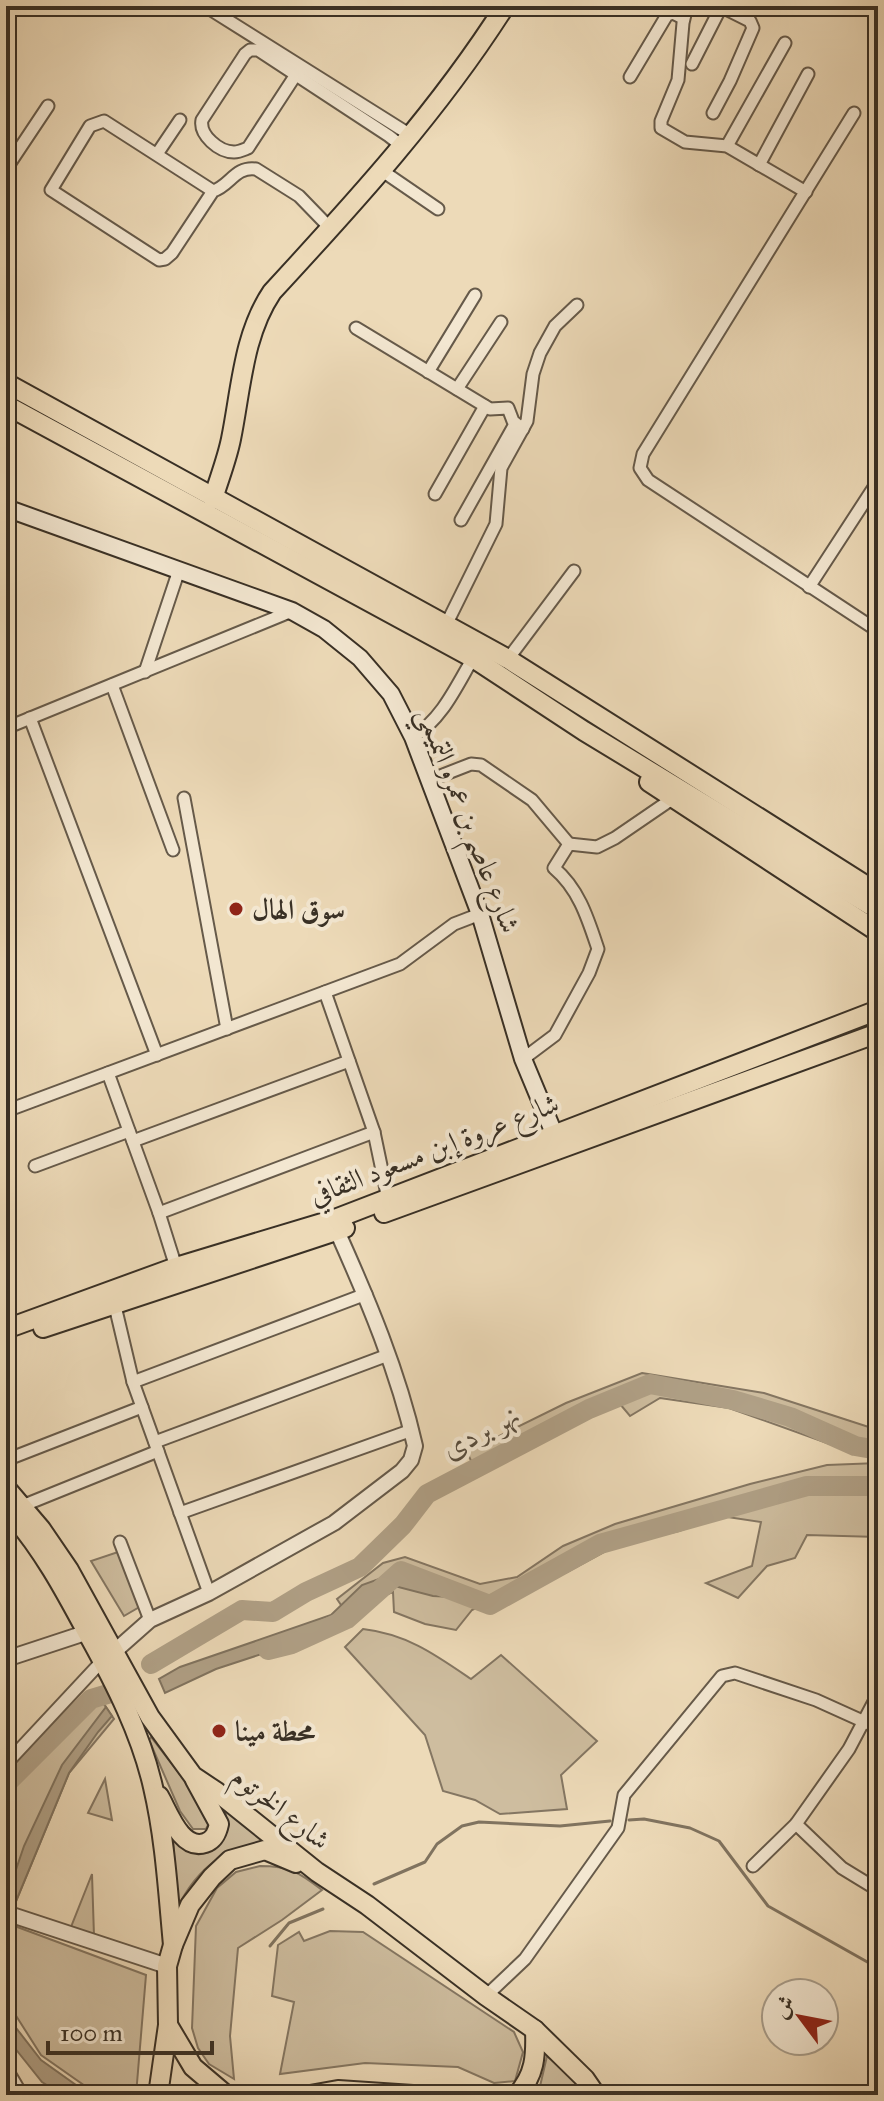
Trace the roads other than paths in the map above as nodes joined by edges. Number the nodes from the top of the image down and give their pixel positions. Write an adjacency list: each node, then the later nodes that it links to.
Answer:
1 (205, 6): 14 (street)
2 (505, 6): 14 (main road)
3 (720, 6): 6 (street); 11 (street)
4 (685, 12): 9 (street); 15 (street)
5 (785, 43): 15 (street)
6 (692, 64)
7 (808, 74): 17 (street)
8 (295, 76): 8 (street); 14 (street)
9 (630, 77)
10 (48, 106): 18 (street)
11 (713, 113)
12 (854, 113): 21 (street)
13 (180, 120): 16 (street)
14 (407, 142): 19 (main road)
15 (727, 146): 17 (street)
16 (157, 154): 20 (street); 20 (street)
17 (759, 165): 21 (street)
18 (6, 169)
19 (381, 170): 22 (street); 23 (main road)
20 (213, 191): 23 (street)
21 (806, 192): 41 (street)
22 (438, 209)
23 (330, 228): 36 (main road)
24 (475, 295): 28 (street)
25 (577, 305): 33 (street)
26 (501, 322): 30 (street)
27 (356, 328): 28 (street)
28 (428, 372): 30 (street)
29 (6, 383): 36 (main road)
30 (457, 389): 32 (street)
31 (6, 405): 45 (main road)
32 (485, 406): 33 (street); 35 (street)
33 (519, 426): 38 (street); 43 (street)
34 (878, 481): 41 (street)
35 (435, 494)
36 (213, 499): 43 (main road)
37 (6, 508): 39 (main road, شارع عاصم بن عمرو التميمي)
38 (461, 520)
39 (179, 570): 42 (main road, شارع عاصم بن عمرو التميمي); 47 (street)
40 (574, 571): 46 (street)
41 (809, 587): 44 (street)
42 (292, 611): 47 (street); 53 (main road, شارع عاصم بن عمرو التميمي)
43 (446, 625): 46 (main road)
44 (878, 631)
45 (473, 658): 52 (main road); 53 (street)
46 (508, 659): 49 (main road)
47 (145, 672): 48 (street)
48 (112, 685): 50 (street); 59 (street)
49 (564, 696): 57 (main road); 60 (main road)
50 (30, 718): 51 (street); 69 (street)
51 (6, 728)
52 (584, 731): 56 (main road); 57 (main road)
53 (413, 737): 54 (main road, شارع عاصم بن عمرو التميمي)
54 (430, 780): 58 (street); 63 (main road, شارع عاصم بن عمرو التميمي)
55 (184, 798): 67 (street)
56 (672, 799): 58 (street); 64 (main road)
57 (753, 823): 61 (main road); 62 (main road)
58 (569, 844): 70 (street)
59 (173, 850)
60 (878, 881)
61 (878, 893)
62 (878, 910)
63 (480, 914): 65 (street); 70 (main road, شارع عاصم بن عمرو التميمي)
64 (878, 932)
65 (325, 992): 67 (street); 71 (street)
66 (878, 1010): 76 (main road, شارع عروة إبن مسعود الثقافي)
67 (227, 1029): 69 (street)
68 (878, 1033): 76 (main road, شارع عروة إبن مسعود الثقافي)
69 (157, 1055): 72 (street)
70 (523, 1059): 76 (main road, شارع عاصم بن عمرو التميمي)
71 (349, 1061): 74 (street); 75 (street)
72 (108, 1073): 73 (street); 75 (street)
73 (6, 1111)
74 (374, 1132): 78 (street); 79 (street)
75 (131, 1136): 77 (street); 79 (street)
76 (557, 1140): 78 (main road, شارع عروة إبن مسعود الثقافي); 80 (main road, شارع عروة إبن مسعود الثقافي)
77 (35, 1166)
78 (388, 1199): 81 (main road, شارع عروة إبن مسعود الثقافي)
79 (159, 1213): 81 (street)
80 (337, 1231): 82 (street); 83 (main road, شارع عروة إبن مسعود الثقافي)
81 (176, 1267): 84 (main road, شارع عروة إبن مسعود الثقافي)
82 (366, 1294): 86 (street); 87 (street)
83 (115, 1306): 85 (main road, شارع عروة إبن مسعود الثقافي); 87 (street)
84 (6, 1329)
85 (6, 1340)
86 (388, 1355): 89 (street); 90 (street)
87 (133, 1382): 88 (street)
88 (142, 1407): 90 (street); 91 (street)
89 (412, 1430): 94 (street); 96 (street)
90 (156, 1447): 93 (street); 94 (street)
91 (6, 1460)
92 (6, 1488): 93 (main road, شارع الخرتوم)
93 (14, 1507): 98 (main road); 99 (main road, شارع الخرتوم)
94 (180, 1513): 96 (street)
95 (120, 1542): 97 (street)
96 (209, 1593): 97 (street)
97 (150, 1620): 99 (street)
98 (88, 1632): 99 (main road); 100 (street)
99 (109, 1656): 104 (street); 105 (main road, شارع الخرتوم); 106 (main road)
100 (6, 1659)
101 (878, 1694): 102 (street)
102 (864, 1721): 103 (street); 107 (street); 114 (street)
103 (878, 1728)
104 (6, 1764)
105 (193, 1776): 106 (main road); 109 (main road, شارع الخرتوم)
106 (153, 1787): 112 (main road)
107 (796, 1824): 108 (street); 110 (street)
108 (753, 1866)
109 (317, 1872): 112 (main road); 114 (main road, شارع الخرتوم)
110 (878, 1890)
111 (12, 1915): 113 (street)
112 (173, 1945): 113 (main road)
113 (167, 1966): 115 (main road)
114 (486, 1996): 116 (main road, شارع الخرتوم)
115 (168, 2025): 119 (main road); 120 (main road)
116 (535, 2030): 123 (main road); 124 (main road, شارع الخرتوم)
117 (6, 2068): 118 (street)
118 (22, 2095)
119 (158, 2095)
120 (226, 2095)
121 (310, 2095): 122 (main road)
122 (413, 2095)
123 (517, 2095)
124 (596, 2095)

